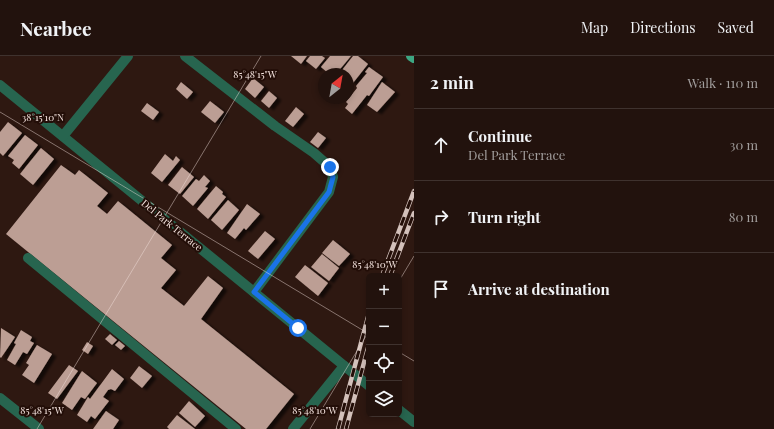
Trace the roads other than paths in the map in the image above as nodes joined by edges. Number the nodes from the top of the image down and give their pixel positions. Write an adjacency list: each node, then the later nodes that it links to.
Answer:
1 (128, 56): 6 (street)
2 (185, 56): 8 (street)
3 (411, 56): 4 (main road)
4 (414, 58)
5 (0, 85): 6 (street, Del Park Terrace)
6 (63, 136): 8 (street, Del Park Terrace)
7 (28, 258): 15 (street)
8 (254, 292): 9 (street, Del Park Terrace)
9 (344, 366): 10 (street, Del Park Terrace); 16 (street)
10 (366, 384)
11 (0, 398): 14 (street)
12 (402, 412): 13 (street)
13 (414, 422)
14 (39, 429)
15 (236, 429)
16 (293, 429)

